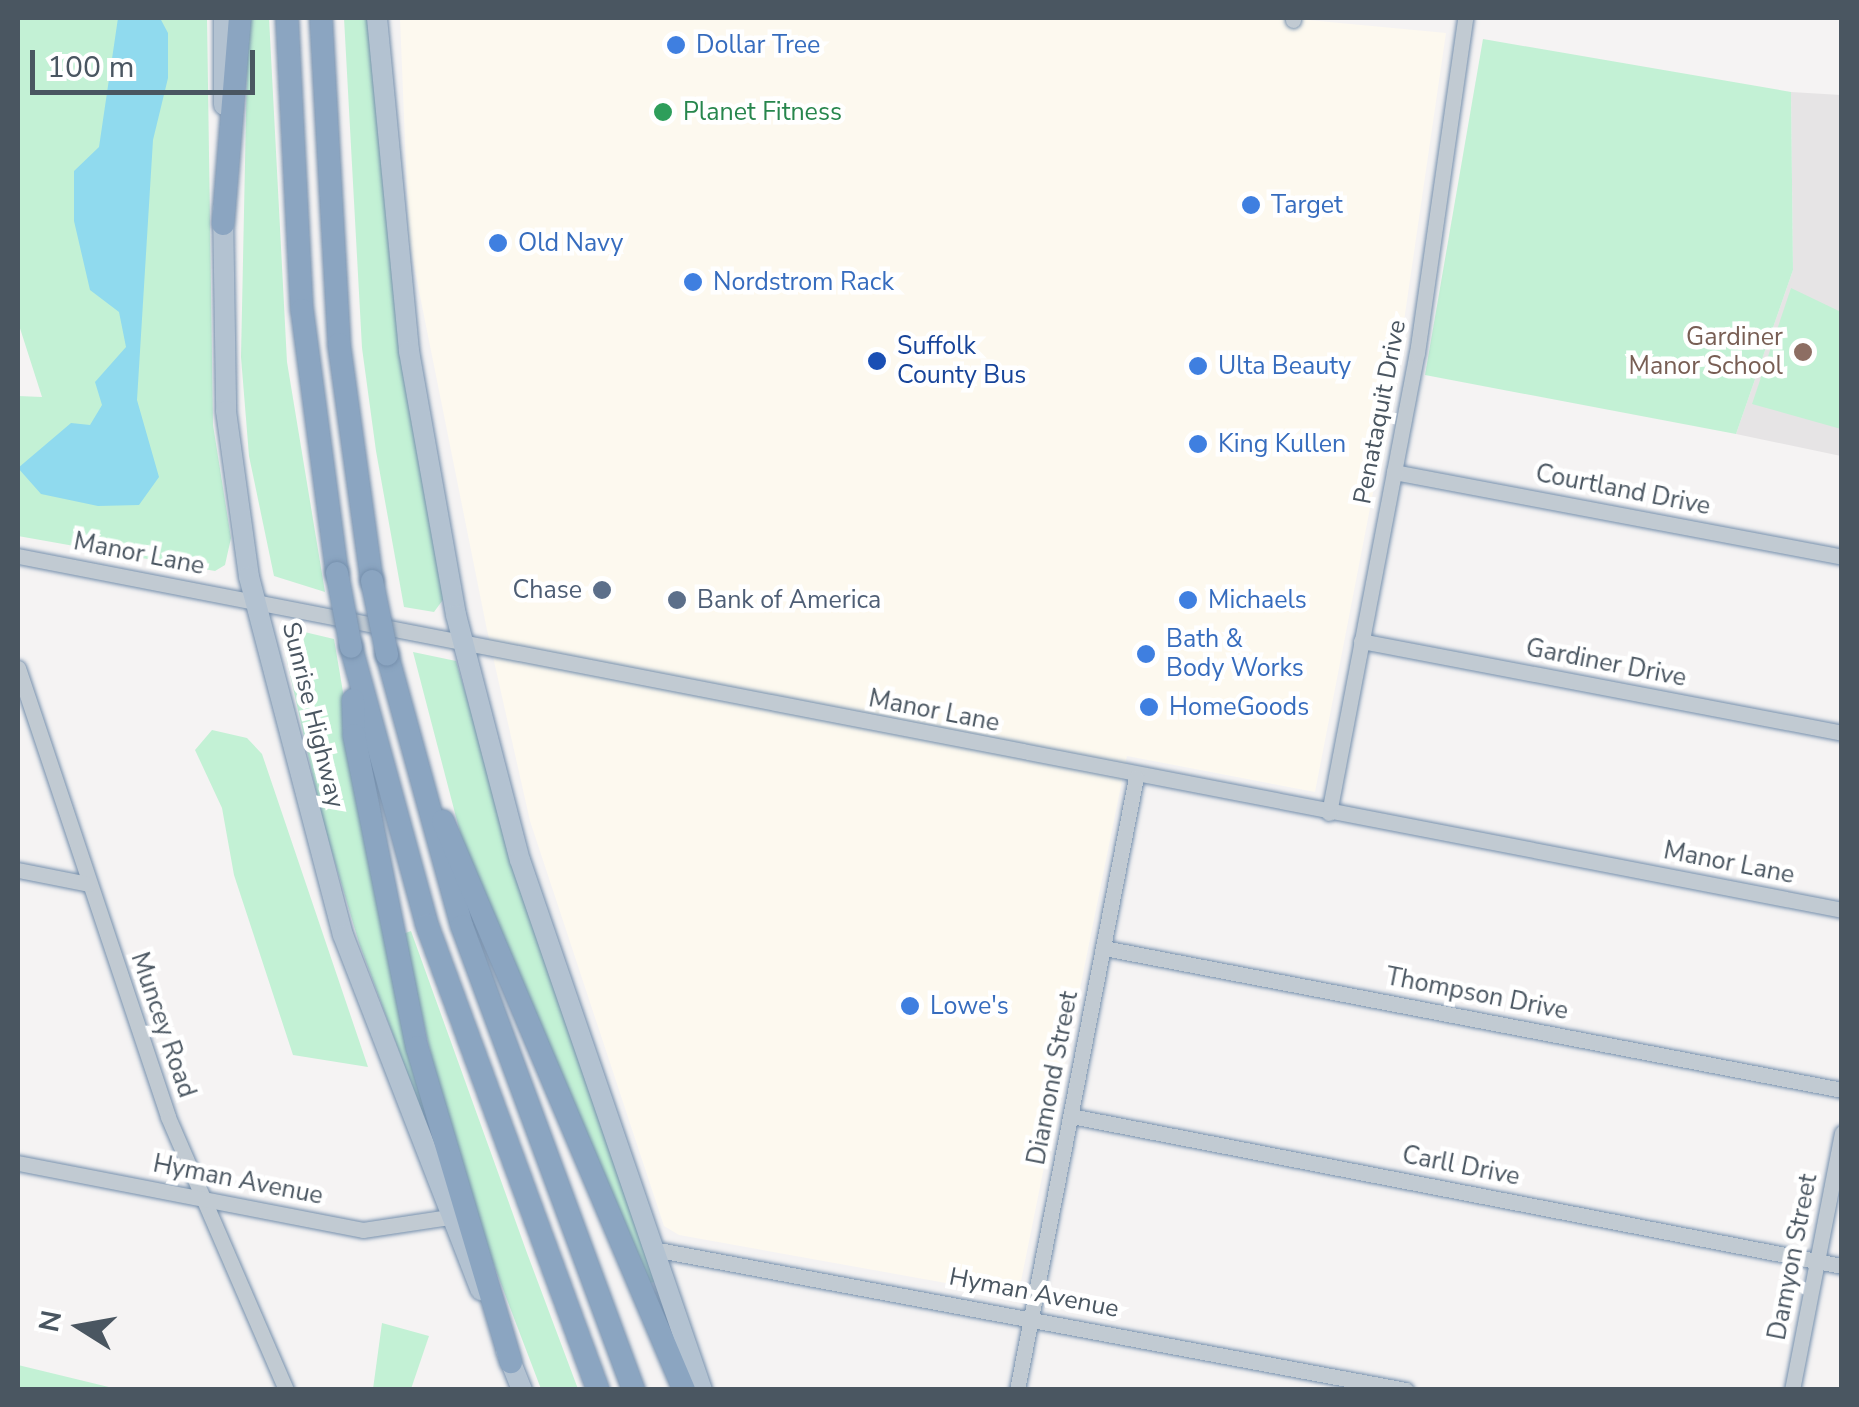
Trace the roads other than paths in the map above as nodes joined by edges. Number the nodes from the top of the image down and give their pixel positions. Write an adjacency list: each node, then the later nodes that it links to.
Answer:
1 (224, 18): 7 (main road, Sunrise Highway)
2 (240, 18): 7 (highway)
3 (287, 18): 14 (highway, Sunrise Highway, bridge)
4 (321, 18): 17 (highway, bridge)
5 (377, 18): 13 (main road)
6 (1465, 18): 8 (street, Penataquit Drive)
7 (224, 224): 11 (main road, Sunrise Highway)
8 (1394, 472): 10 (street, Courtland Drive); 12 (street, Penataquit Drive)
9 (18, 556): 11 (street, Manor Lane)
10 (1842, 557)
11 (256, 604): 13 (street, Manor Lane); 29 (main road, Sunrise Highway)
12 (1362, 641): 16 (street, Gardiner Drive); 19 (street, Penataquit Drive)
13 (464, 645): 18 (street, Manor Lane); 30 (main road)
14 (352, 647): 34 (highway); 37 (highway, Sunrise Highway)
15 (18, 668): 21 (street, Muncey Road)
16 (1842, 734)
17 (406, 735): 38 (highway); 39 (highway)
18 (1136, 777): 19 (street, Manor Lane); 23 (street, Diamond Street)
19 (1328, 812): 22 (street, Manor Lane)
20 (18, 870): 21 (street)
21 (89, 884): 28 (street, Muncey Road)
22 (1842, 910)
23 (1104, 948): 24 (street, Thompson Drive); 25 (street, Diamond Street)
24 (1842, 1090)
25 (1071, 1116): 31 (street, Carll Drive); 33 (street, Diamond Street)
26 (1842, 1134): 31 (street, Damyon Street)
27 (18, 1162): 28 (street, Hyman Avenue)
28 (201, 1198): 29 (street, Hyman Avenue); 35 (street, Muncey Road)
29 (449, 1217): 34 (main road, Sunrise Highway)
30 (653, 1248): 33 (street, Hyman Avenue); 40 (main road)
31 (1818, 1261): 32 (street, Carll Drive); 43 (street, Damyon Street)
32 (1842, 1266)
33 (1031, 1317): 41 (street, Diamond Street); 42 (street, Hyman Avenue)
34 (511, 1362): 36 (main road, Sunrise Highway)
35 (286, 1390)
36 (522, 1390)
37 (598, 1390)
38 (634, 1390)
39 (684, 1390)
40 (702, 1390)
41 (1017, 1390)
42 (1406, 1390)
43 (1792, 1390)

